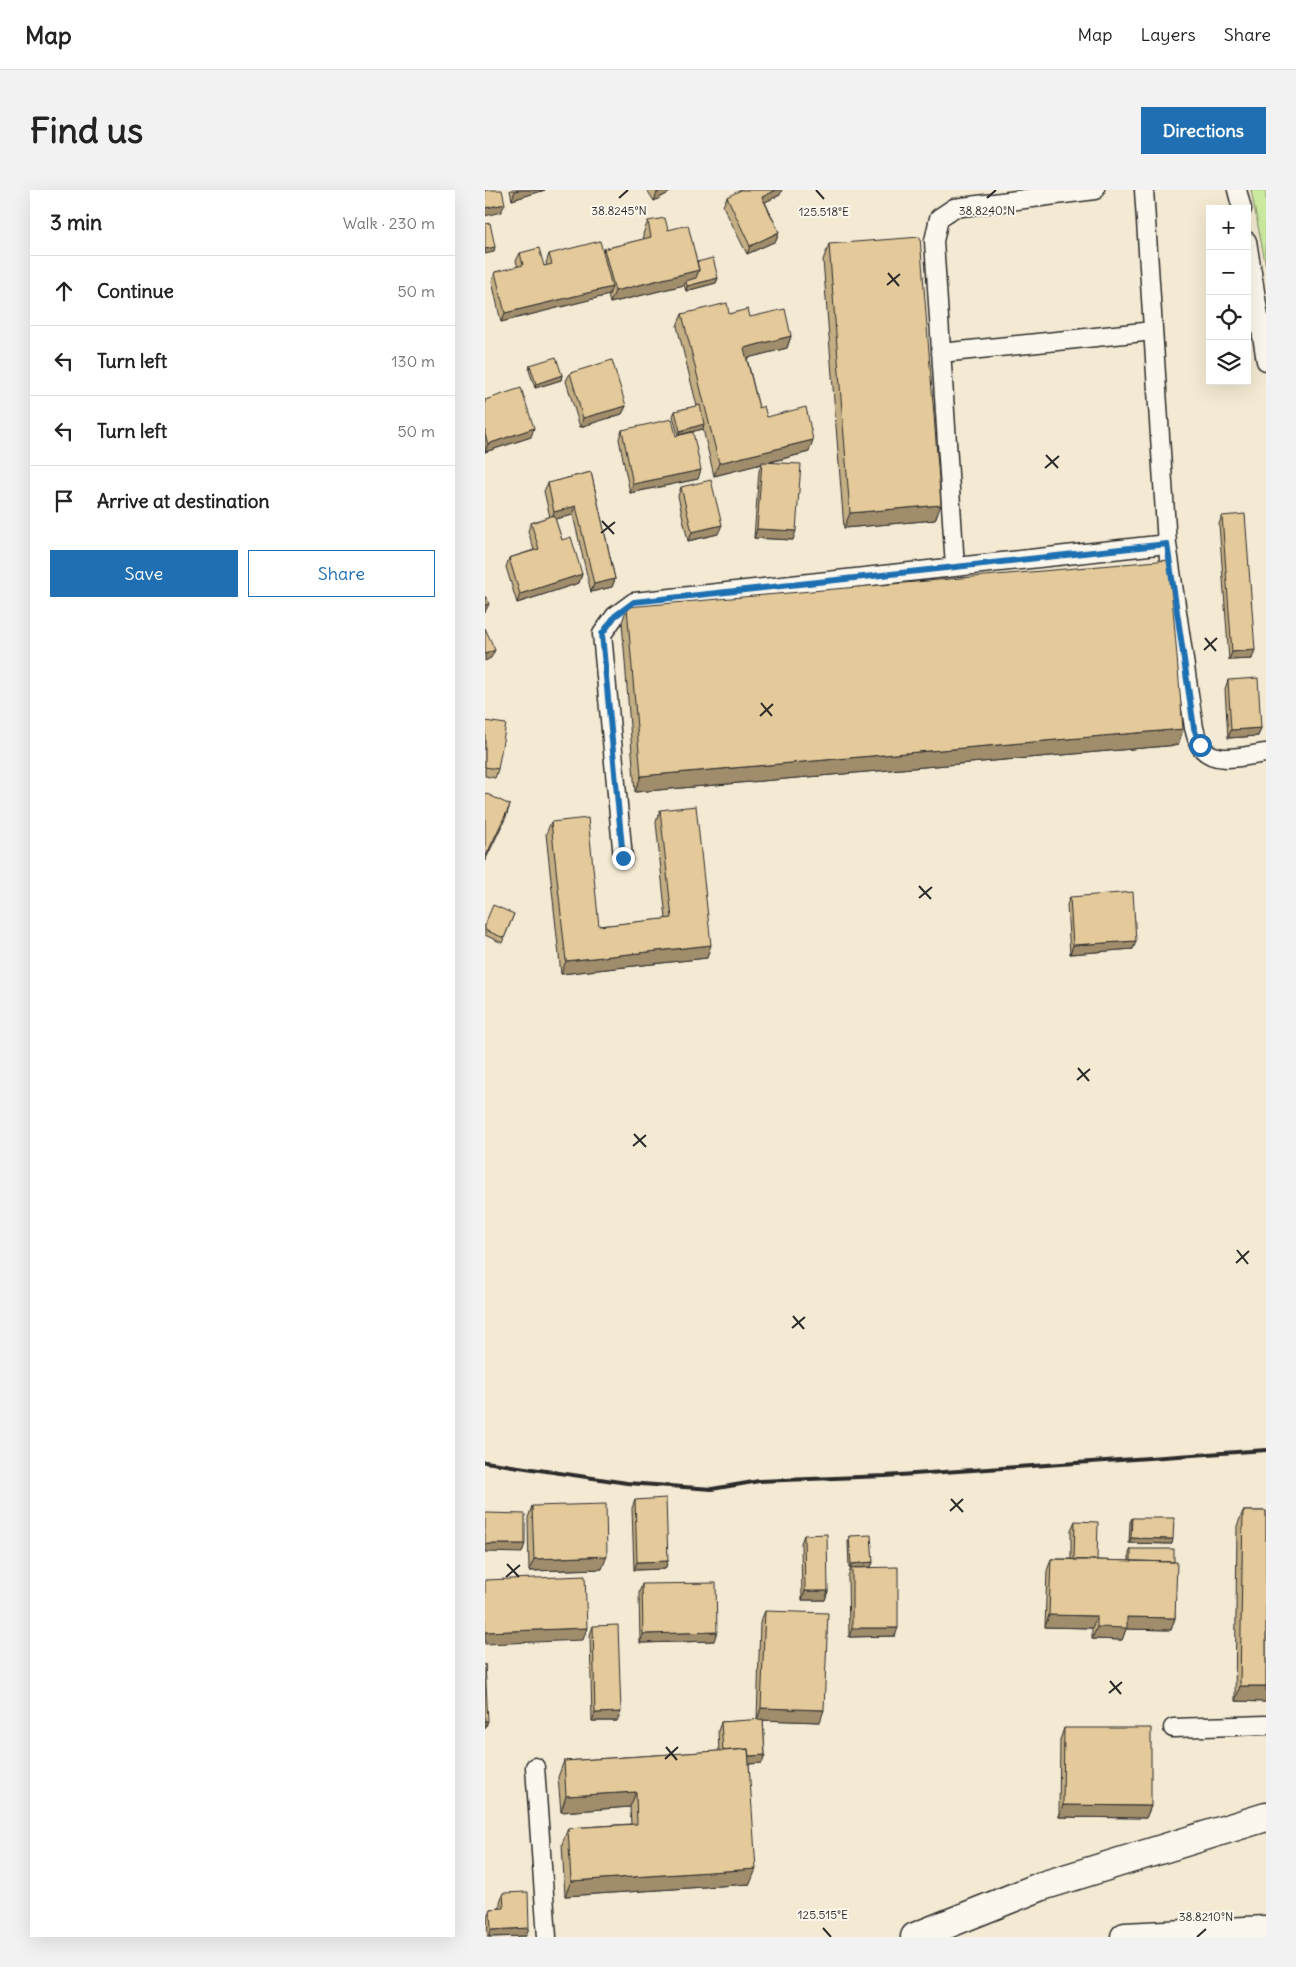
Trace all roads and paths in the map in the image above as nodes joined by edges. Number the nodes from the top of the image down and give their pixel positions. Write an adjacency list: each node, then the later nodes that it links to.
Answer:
1 (1095, 190): 7 (lane)
2 (1144, 190): 6 (lane)
3 (1237, 190): 4 (lane)
4 (1241, 205)
5 (1248, 250): 8 (lane)
6 (1153, 331): 7 (lane); 9 (lane)
7 (941, 353): 10 (lane)
8 (1266, 361)
9 (1167, 544): 10 (lane); 11 (lane)
10 (955, 567): 12 (lane)
11 (1266, 753)
12 (623, 858)
13 (1266, 1725): 14 (lane)
14 (1173, 1728)
15 (535, 1767): 18 (lane)
16 (1266, 1817): 19 (main road)
17 (1266, 1930): 20 (main road)
18 (547, 1937)
19 (915, 1937)
20 (1125, 1937)

